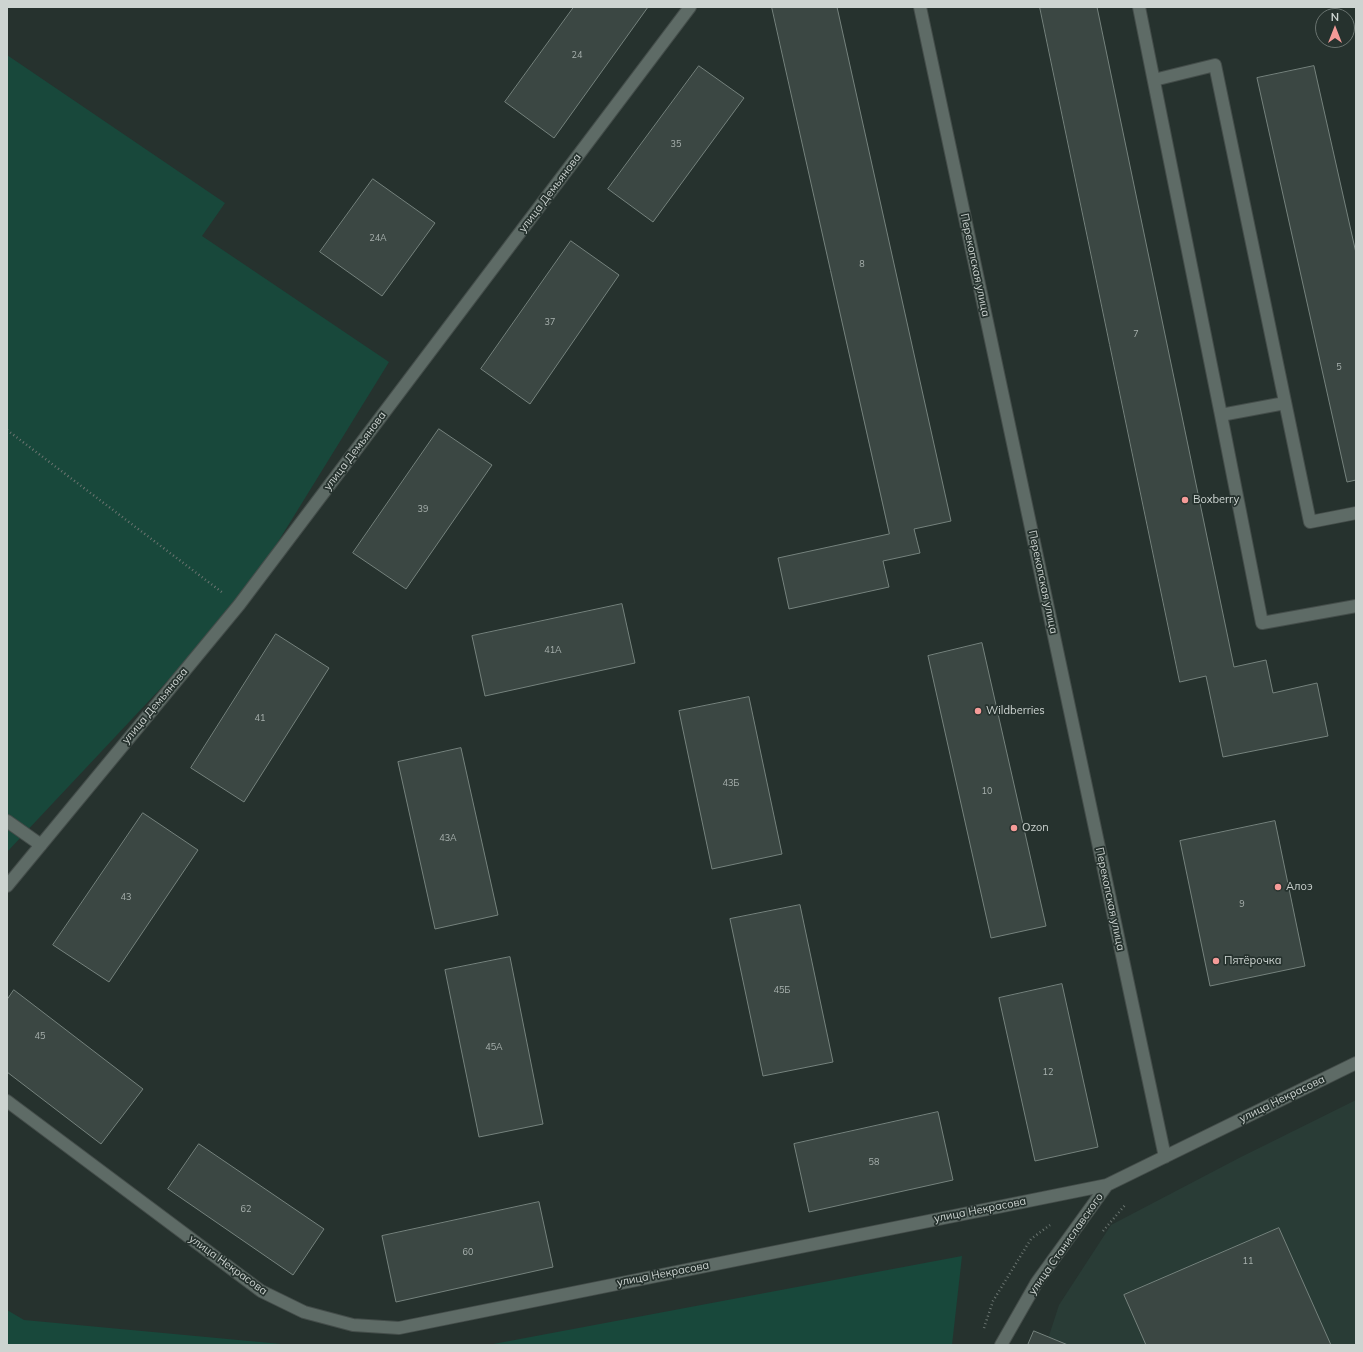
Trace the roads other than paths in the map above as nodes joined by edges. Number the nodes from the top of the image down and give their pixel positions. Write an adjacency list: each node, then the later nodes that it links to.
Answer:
1 (690, 7): 10 (street, улица Демьянова)
2 (920, 7): 14 (street, Перекопская улица)
3 (1139, 7): 4 (street)
4 (1154, 80): 5 (street); 6 (street)
5 (1285, 403): 6 (street); 7 (street)
6 (1221, 415): 8 (street)
7 (1356, 513)
8 (1356, 606)
9 (7, 822): 10 (street)
10 (41, 845): 11 (street, улица Демьянова)
11 (7, 886)
12 (1356, 1063): 14 (street, улица Некрасова)
13 (7, 1101): 15 (street, улица Некрасова)
14 (1165, 1157): 15 (street, улица Некрасова)
15 (1108, 1185): 16 (street, улица Станиславского)
16 (1001, 1345)

